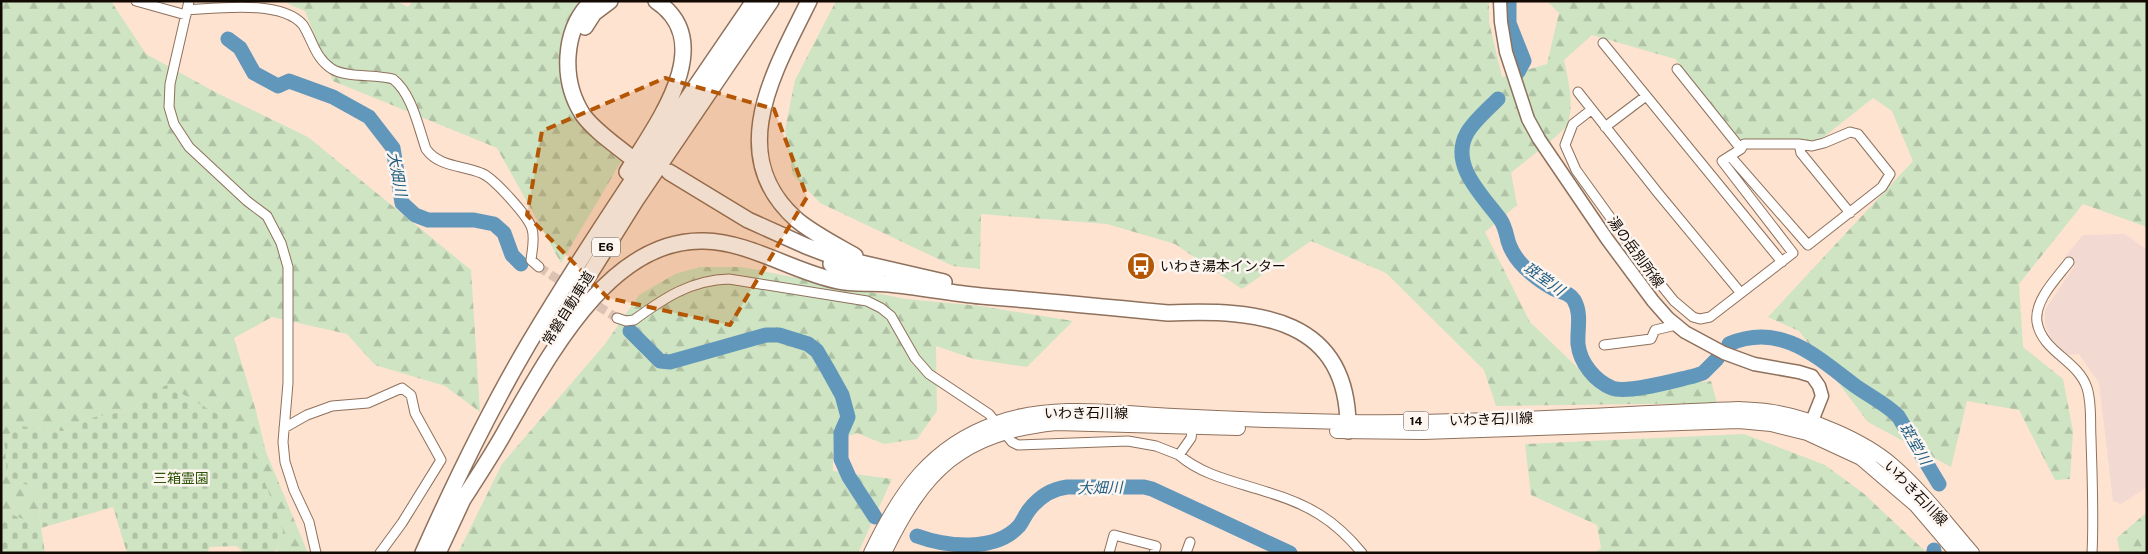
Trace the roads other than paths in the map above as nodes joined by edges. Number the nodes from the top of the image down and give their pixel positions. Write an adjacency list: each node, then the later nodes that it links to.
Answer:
1 (136, 1): 9 (street)
2 (592, 1): 3 (highway)
3 (610, 1)
4 (656, 1): 31 (highway)
5 (754, 1): 31 (highway, 常磐自動車道 / E6)
6 (771, 1): 39 (highway, 常磐自動車道 / E6)
7 (809, 1): 23 (highway)
8 (1500, 1): 25 (main road, 湯の岳別所線)
9 (188, 9): 24 (street); 35 (street)
10 (1603, 43): 13 (street)
11 (1677, 69): 17 (street)
12 (1578, 92): 14 (street)
13 (1646, 96): 15 (street); 21 (street)
14 (1591, 110): 15 (street); 20 (street)
15 (1605, 127): 27 (street)
16 (1799, 144): 17 (street); 19 (street); 19 (street)
17 (1741, 148): 18 (street)
18 (1730, 156): 19 (street); 21 (street)
19 (1850, 213)
20 (1642, 260): 25 (street); 27 (street)
21 (1782, 262): 27 (street)
22 (2069, 262): 53 (street)
23 (867, 263): 26 (highway); 28 (highway)
24 (539, 267)
25 (1630, 269): 30 (main road, 湯の岳別所線)
26 (886, 284): 28 (highway); 39 (highway)
27 (1740, 292)
28 (1193, 312): 34 (highway)
29 (617, 318): 36 (street)
30 (1676, 325): 32 (street); 37 (main road, 湯の岳別所線)
31 (539, 328): 43 (highway, 常磐自動車道 / E6)
32 (1604, 344)
33 (1193, 422): 34 (main road, いわき石川線 / 14); 36 (main road, いわき石川線 / 14); 38 (street)
34 (1348, 426): 37 (main road, いわき石川線 / 14)
35 (284, 428): 41 (street); 42 (street)
36 (1000, 428): 38 (street); 45 (main road, いわき石川線 / 14); 46 (main road, いわき石川線 / 14)
37 (1810, 428): 51 (main road, いわき石川線 / 14); 52 (main road, いわき石川線 / 14)
38 (1179, 455): 50 (street)
39 (460, 504): 44 (highway, 常磐自動車道 / E6)
40 (1190, 542): 49 (street)
41 (316, 553)
42 (380, 553)
43 (423, 553)
44 (438, 553)
45 (871, 553)
46 (884, 553)
47 (1109, 553): 48 (street)
48 (1154, 553)
49 (1186, 553)
50 (1362, 553)
51 (1957, 553)
52 (1972, 553)
53 (2092, 553)

